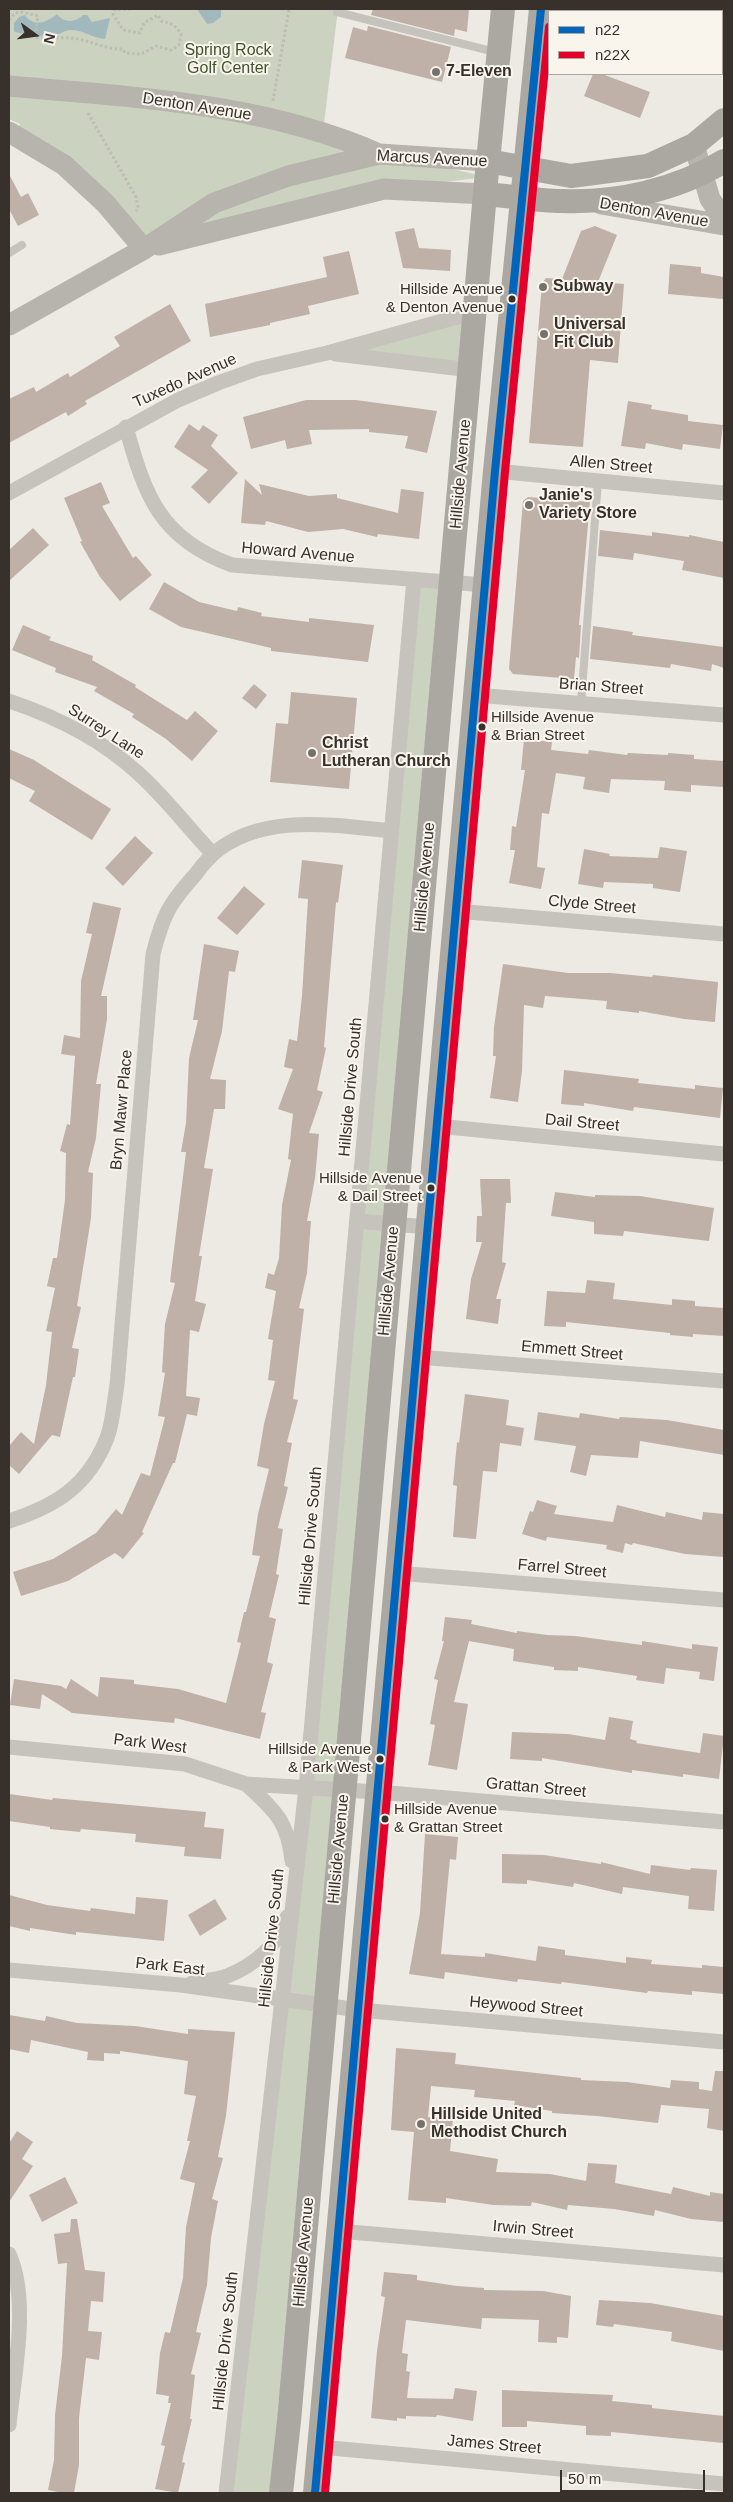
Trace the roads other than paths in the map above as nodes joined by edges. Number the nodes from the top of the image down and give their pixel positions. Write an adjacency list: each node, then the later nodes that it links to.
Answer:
1 (503, 9): 4 (main road, Hillside Avenue)
2 (541, 9): 12 (main road, Hillside Avenue)
3 (337, 12): 4 (lane)
4 (499, 53): 10 (main road, Hillside Avenue)
5 (9, 86): 9 (main road, Denton Avenue)
6 (724, 120): 8 (main road, Marcus Avenue)
7 (9, 132): 20 (main road)
8 (694, 145): 13 (main road); 14 (main road, Marcus Avenue)
9 (379, 154): 10 (main road, Marcus Avenue); 20 (main road, Marcus Avenue)
10 (488, 161): 12 (main road, Marcus Avenue); 15 (main road, Hillside Avenue)
11 (724, 161): 13 (main road, Marcus Avenue)
12 (525, 168): 14 (main road, Marcus Avenue); 16 (main road, Hillside Avenue)
13 (702, 173): 14 (main road, Marcus Avenue); 17 (main road)
14 (568, 191): 16 (main road, Marcus Avenue); 18 (main road, Denton Avenue)
15 (485, 194): 16 (main road, Marcus Avenue); 20 (main road, Marcus Avenue); 22 (main road, Hillside Avenue)
16 (522, 197): 27 (main road, Hillside Avenue)
17 (724, 219)
18 (724, 225)
19 (22, 245): 21 (lane)
20 (144, 249): 23 (main road, Marcus Avenue)
21 (9, 253)
22 (475, 312): 24 (street, Tuxedo Avenue); 25 (main road, Hillside Avenue)
23 (9, 325)
24 (327, 353): 25 (street); 26 (street, Tuxedo Avenue)
25 (471, 370): 32 (main road, Hillside Avenue)
26 (126, 427): 29 (street, Tuxedo Avenue); 31 (street, Howard Avenue)
27 (495, 471): 28 (street, Allen Street); 33 (main road, Hillside Avenue)
28 (598, 481): 30 (street, Allen Street); 36 (lane)
29 (9, 493)
30 (724, 493)
31 (414, 579): 32 (street, Howard Avenue); 38 (street, Hillside Drive South)
32 (451, 581): 33 (street, Howard Avenue); 45 (main road, Hillside Avenue)
33 (485, 584): 34 (main road, Hillside Avenue)
34 (475, 695): 36 (street, Brian Street); 40 (main road, Hillside Avenue)
35 (9, 701): 39 (street, Surrey Lane)
36 (581, 703): 37 (street, Brian Street)
37 (724, 714)
38 (391, 831): 39 (street, Bryn Mawr Place); 44 (street, Hillside Drive South)
39 (213, 854): 49 (street, Bryn Mawr Place)
40 (456, 911): 41 (street, Clyde Street); 42 (main road, Hillside Avenue)
41 (724, 934)
42 (437, 1126): 43 (street, Dail Street); 46 (main road, Hillside Avenue)
43 (724, 1154)
44 (357, 1221): 45 (street); 54 (street, Hillside Drive South)
45 (394, 1224): 46 (street); 55 (main road, Hillside Avenue)
46 (428, 1227): 47 (main road, Hillside Avenue)
47 (417, 1357): 48 (street, Emmett Street); 50 (main road, Hillside Avenue)
48 (724, 1381)
49 (9, 1521)
50 (398, 1573): 51 (street, Farrel Street); 56 (main road, Hillside Avenue)
51 (724, 1600)
52 (9, 1747): 53 (street, Park West)
53 (246, 1784): 54 (street, Park West); 58 (street)
54 (306, 1788): 55 (street, Park West); 58 (street, Hillside Drive South)
55 (344, 1790): 56 (street, Grattan Street); 62 (main road, Hillside Avenue)
56 (378, 1792): 57 (street, Grattan Street); 63 (main road, Hillside Avenue)
57 (724, 1822)
58 (295, 1888): 60 (street); 61 (street, Hillside Drive South)
59 (9, 1970): 60 (street, Park East)
60 (180, 1985): 61 (street, Park East)
61 (282, 2000): 62 (street, Park East); 71 (street, Hillside Drive South)
62 (326, 2006): 63 (street, Heywood Street); 72 (main road, Hillside Avenue)
63 (359, 2010): 64 (street, Heywood Street); 65 (main road, Hillside Avenue)
64 (724, 2042)
65 (340, 2231): 67 (street, Irwin Street); 69 (main road, Hillside Avenue)
66 (9, 2254): 68 (street)
67 (724, 2265)
68 (9, 2425)
69 (320, 2447): 70 (street, James Street); 73 (main road, Hillside Avenue)
70 (724, 2484)
71 (226, 2493)
72 (280, 2493)
73 (314, 2493)

